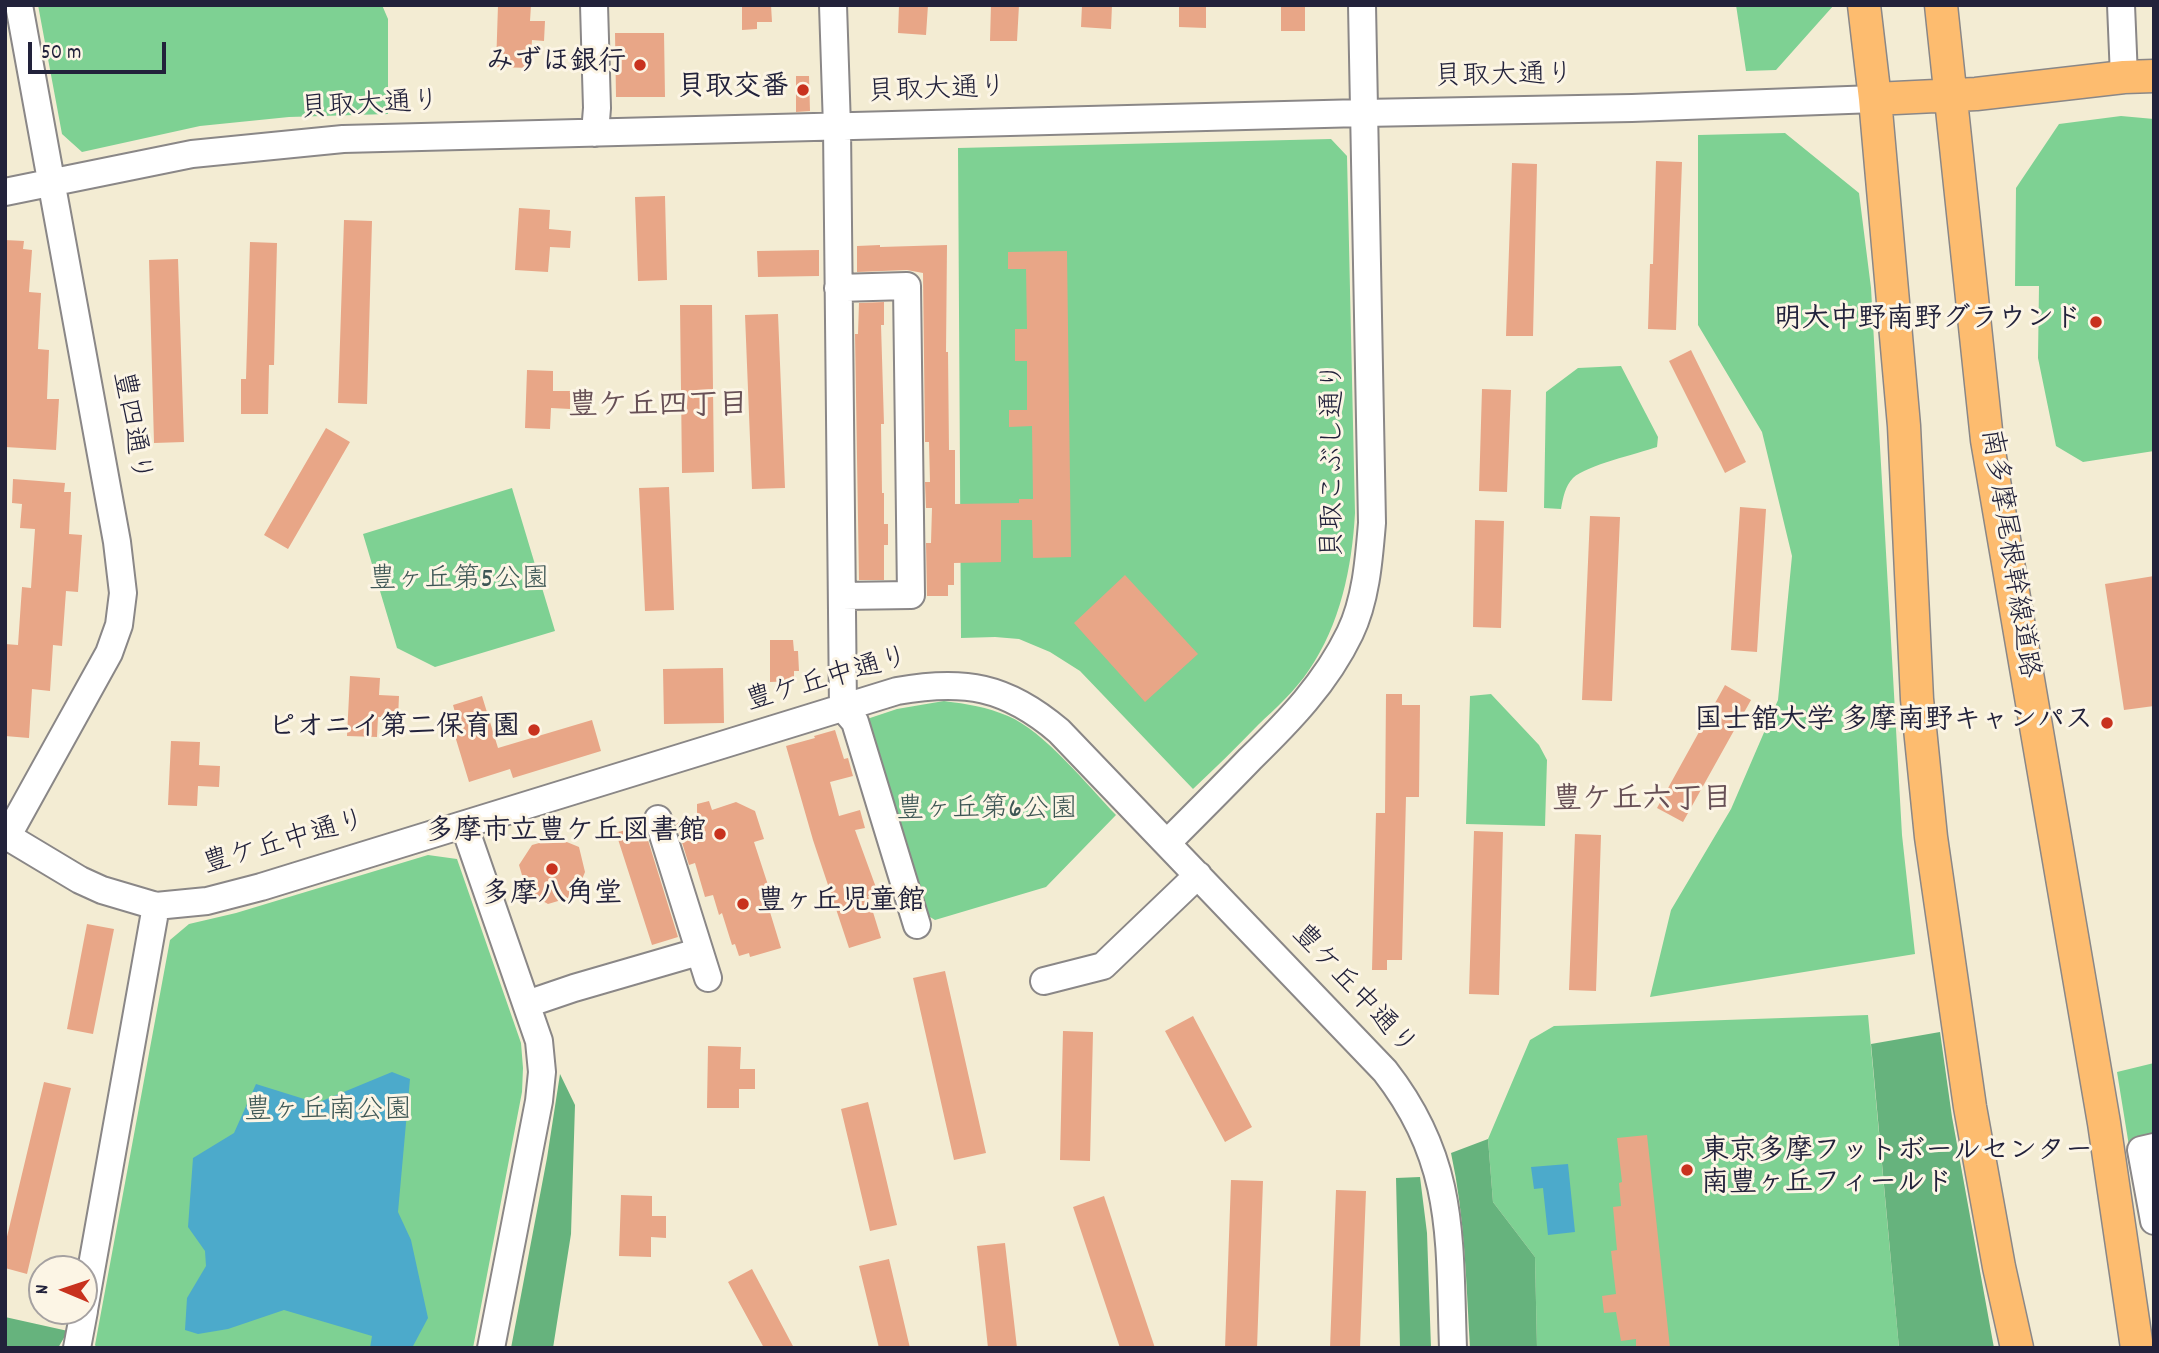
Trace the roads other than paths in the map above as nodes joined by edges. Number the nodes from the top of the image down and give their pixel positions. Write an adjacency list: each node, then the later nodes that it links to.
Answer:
1 (19, 5): 14 (street, 豊四通り)
2 (594, 5): 13 (street)
3 (833, 5): 12 (street)
4 (1362, 5): 11 (street, 貝取こぶし通り)
5 (1864, 5): 10 (main road)
6 (1941, 5): 9 (main road, 南多摩尾根幹線道路)
7 (2121, 5): 8 (street)
8 (2139, 77): 9 (main road)
9 (1950, 96): 10 (main road); 38 (main road, 南多摩尾根幹線道路)
10 (1875, 99): 11 (street, 貝取大通り); 37 (main road)
11 (1363, 113): 12 (street, 貝取大通り); 22 (street, 貝取こぶし通り)
12 (837, 127): 13 (street, 貝取大通り); 16 (street)
13 (595, 133): 14 (street, 貝取大通り)
14 (50, 183): 15 (street, 貝取大通り); 21 (street, 豊四通り)
15 (5, 192)
16 (838, 288): 17 (street); 17 (street)
17 (842, 596): 18 (street)
18 (843, 708): 20 (street, 豊ケ丘中通り); 22 (street, 豊ケ丘中通り); 25 (street)
19 (658, 819): 26 (street)
20 (464, 825): 24 (street, 豊ケ丘中通り); 29 (street)
21 (6, 836): 24 (street, 豊ケ丘中通り)
22 (1167, 843): 23 (street, 豊ケ丘中通り)
23 (1198, 875): 27 (street); 36 (street, 豊ケ丘中通り)
24 (156, 906): 32 (street)
25 (917, 925)
26 (698, 952): 28 (street); 29 (street)
27 (1053, 973)
28 (708, 978)
29 (527, 1004): 35 (street)
30 (2154, 1147): 31 (street)
31 (2154, 1221)
32 (94, 1255)
33 (81, 1325): 34 (street)
34 (77, 1348)
35 (491, 1348)
36 (1453, 1348)
37 (2017, 1348)
38 (2137, 1348)

